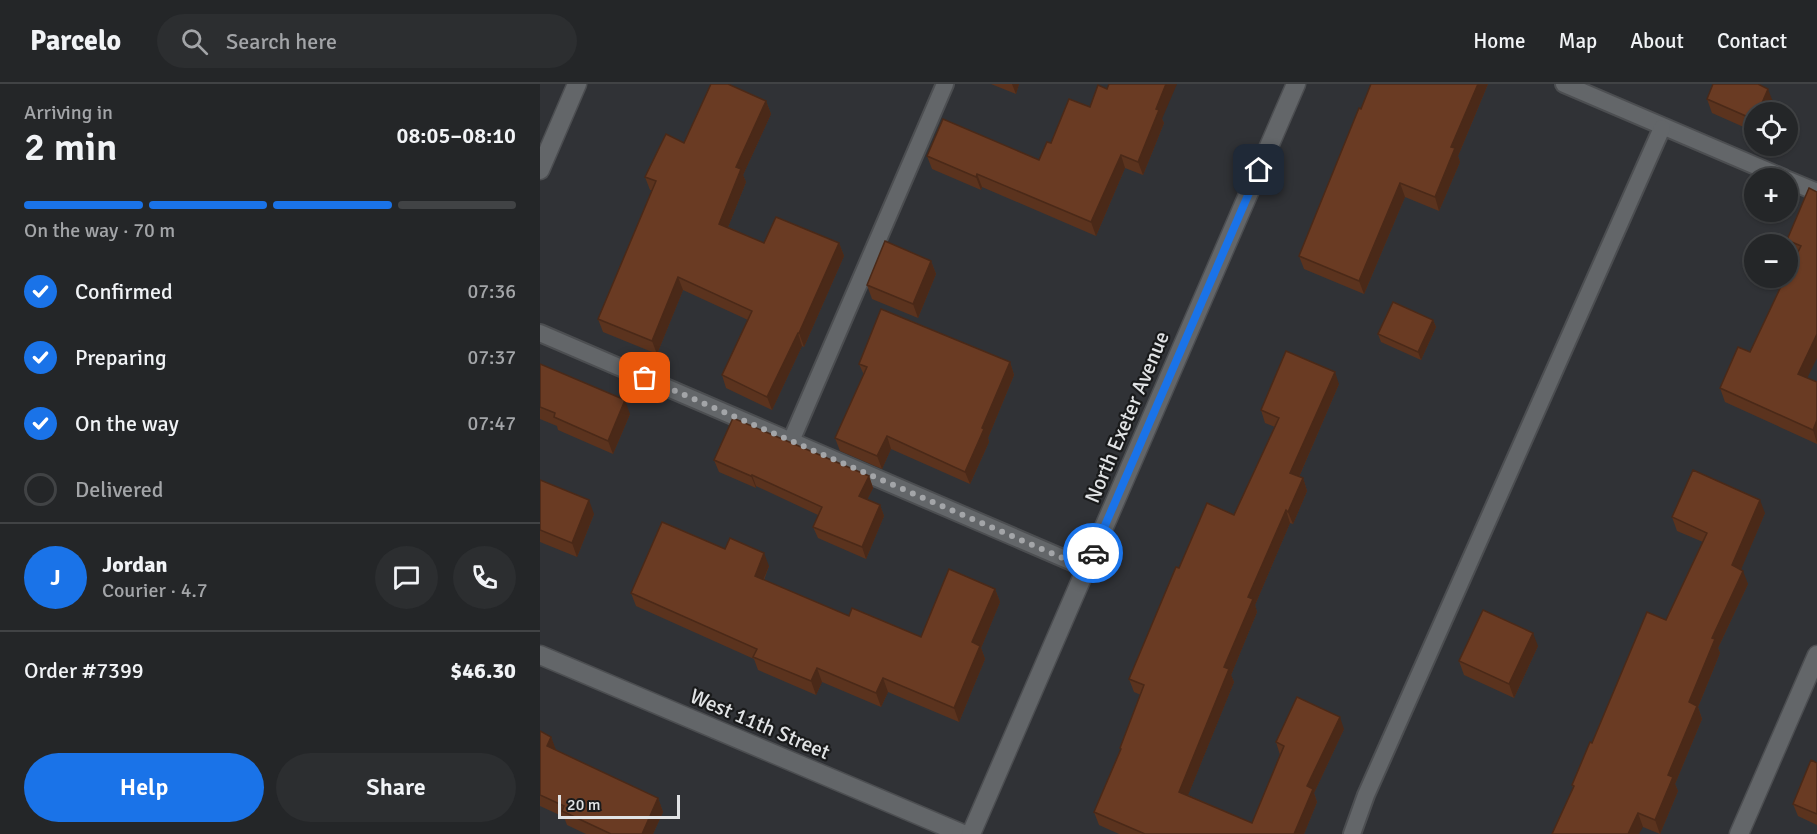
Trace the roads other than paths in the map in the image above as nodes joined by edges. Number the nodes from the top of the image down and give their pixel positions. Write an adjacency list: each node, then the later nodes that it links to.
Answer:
1 (577, 84): 7 (street)
2 (945, 84): 11 (lane)
3 (1296, 84): 12 (street, North Exeter Avenue)
4 (1564, 84): 5 (lane)
5 (1662, 128): 6 (lane); 17 (lane)
6 (1760, 168)
7 (540, 170)
8 (1798, 184): 9 (lane)
9 (1817, 192)
10 (540, 333): 11 (lane)
11 (791, 441): 12 (lane)
12 (1086, 568): 16 (street, North Exeter Avenue)
13 (540, 655): 15 (street, West 11th Street)
14 (1817, 655): 18 (street)
15 (963, 834)
16 (971, 834)
17 (1352, 834)
18 (1739, 834)

